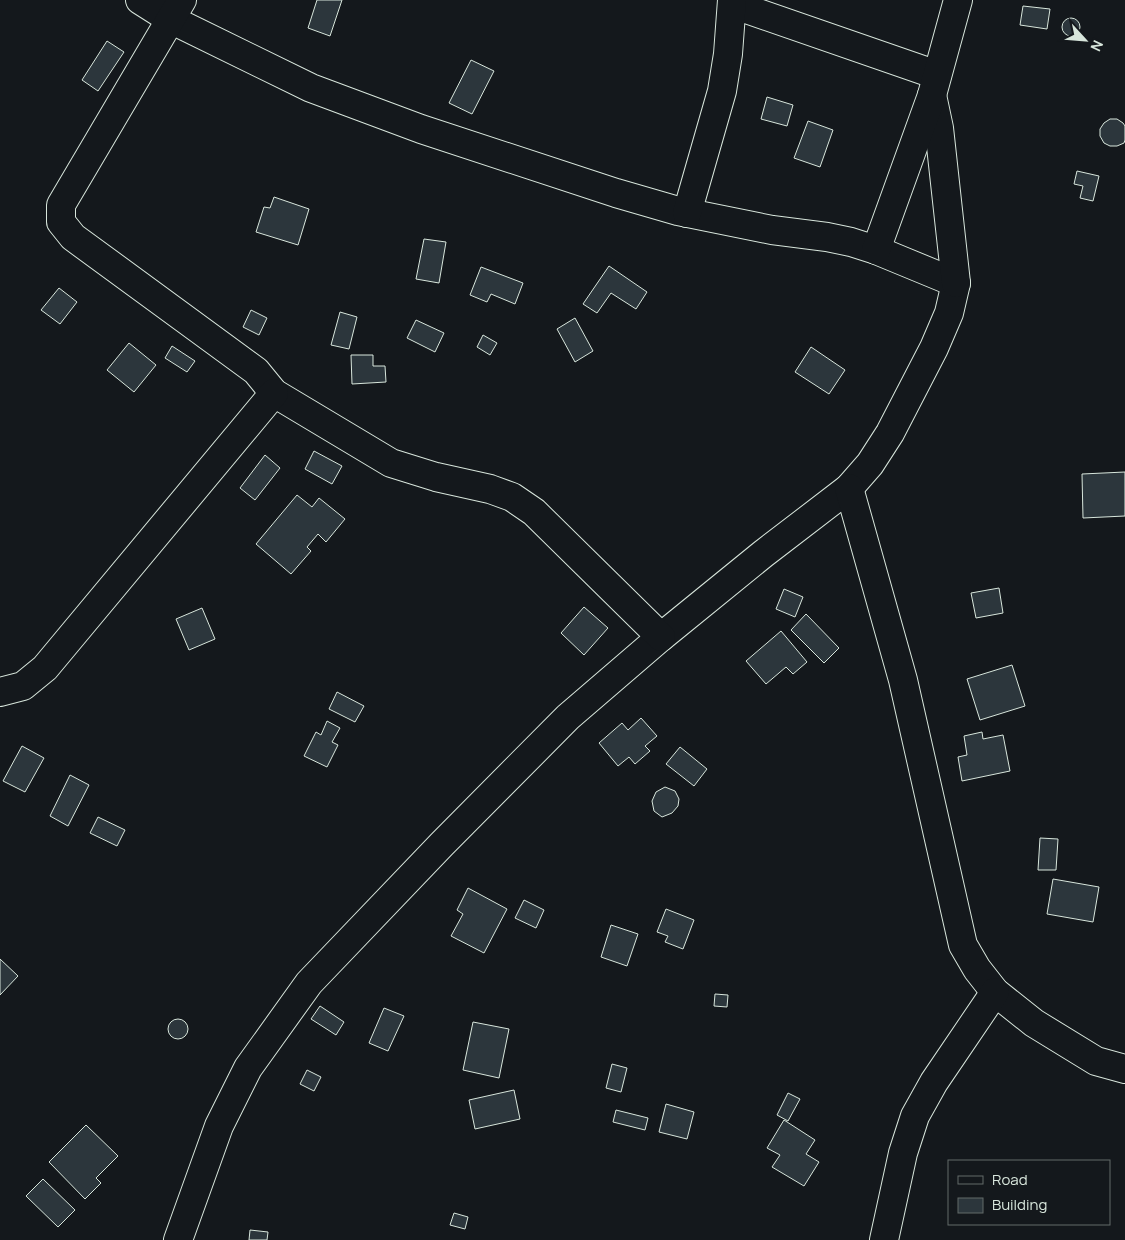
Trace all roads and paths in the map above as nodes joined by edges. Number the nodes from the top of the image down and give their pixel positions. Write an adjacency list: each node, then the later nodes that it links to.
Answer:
1 (140, 0): 4 (street)
2 (958, 0): 5 (street)
3 (732, 2): 5 (street); 6 (street)
4 (176, 9): 6 (street); 9 (street)
5 (934, 85): 7 (street); 8 (street)
6 (686, 213): 7 (street)
7 (876, 250): 8 (street)
8 (956, 283): 10 (street)
9 (274, 393): 11 (street); 12 (street)
10 (849, 488): 11 (street); 13 (street)
11 (661, 637): 15 (street)
12 (0, 692)
13 (995, 992): 14 (street); 16 (street)
14 (1125, 1069)
15 (178, 1240)
16 (884, 1240)

